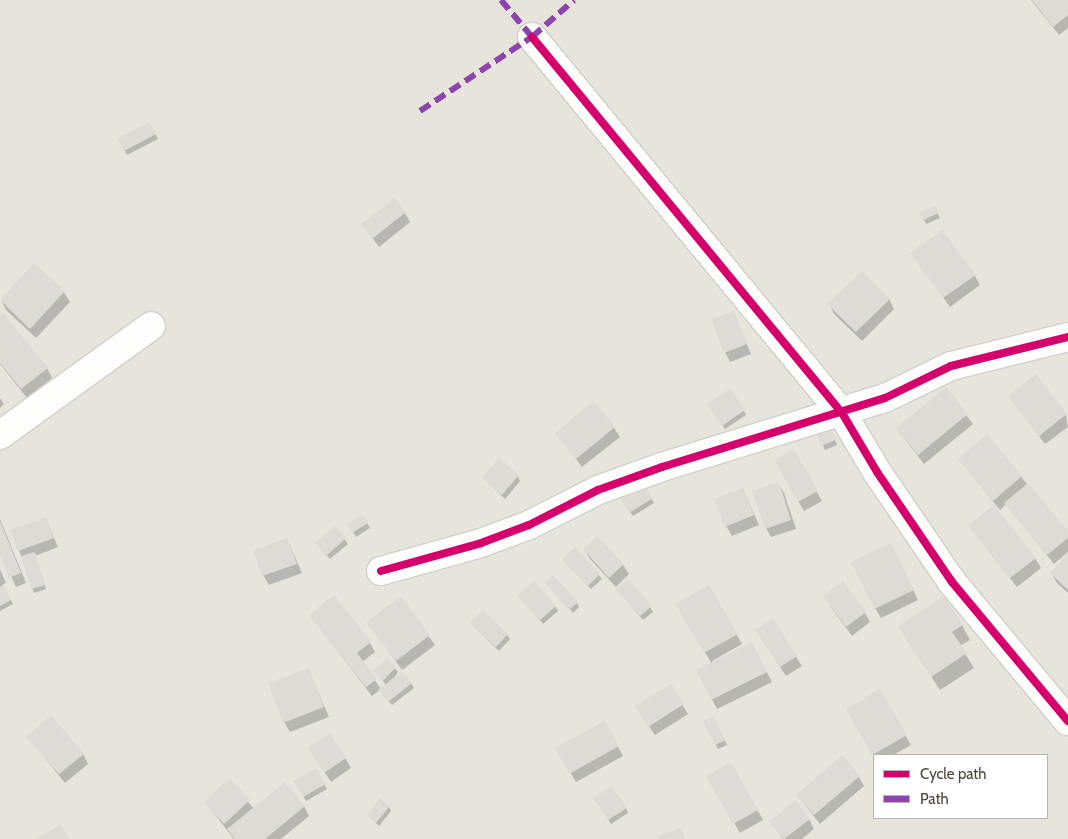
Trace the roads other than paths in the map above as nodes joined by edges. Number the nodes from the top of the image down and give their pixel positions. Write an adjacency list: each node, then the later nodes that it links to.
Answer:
1 (532, 37): 4 (street)
2 (151, 326): 5 (street)
3 (1068, 337): 4 (street)
4 (842, 413): 6 (street); 7 (street)
5 (0, 435)
6 (381, 572)
7 (1068, 721)

